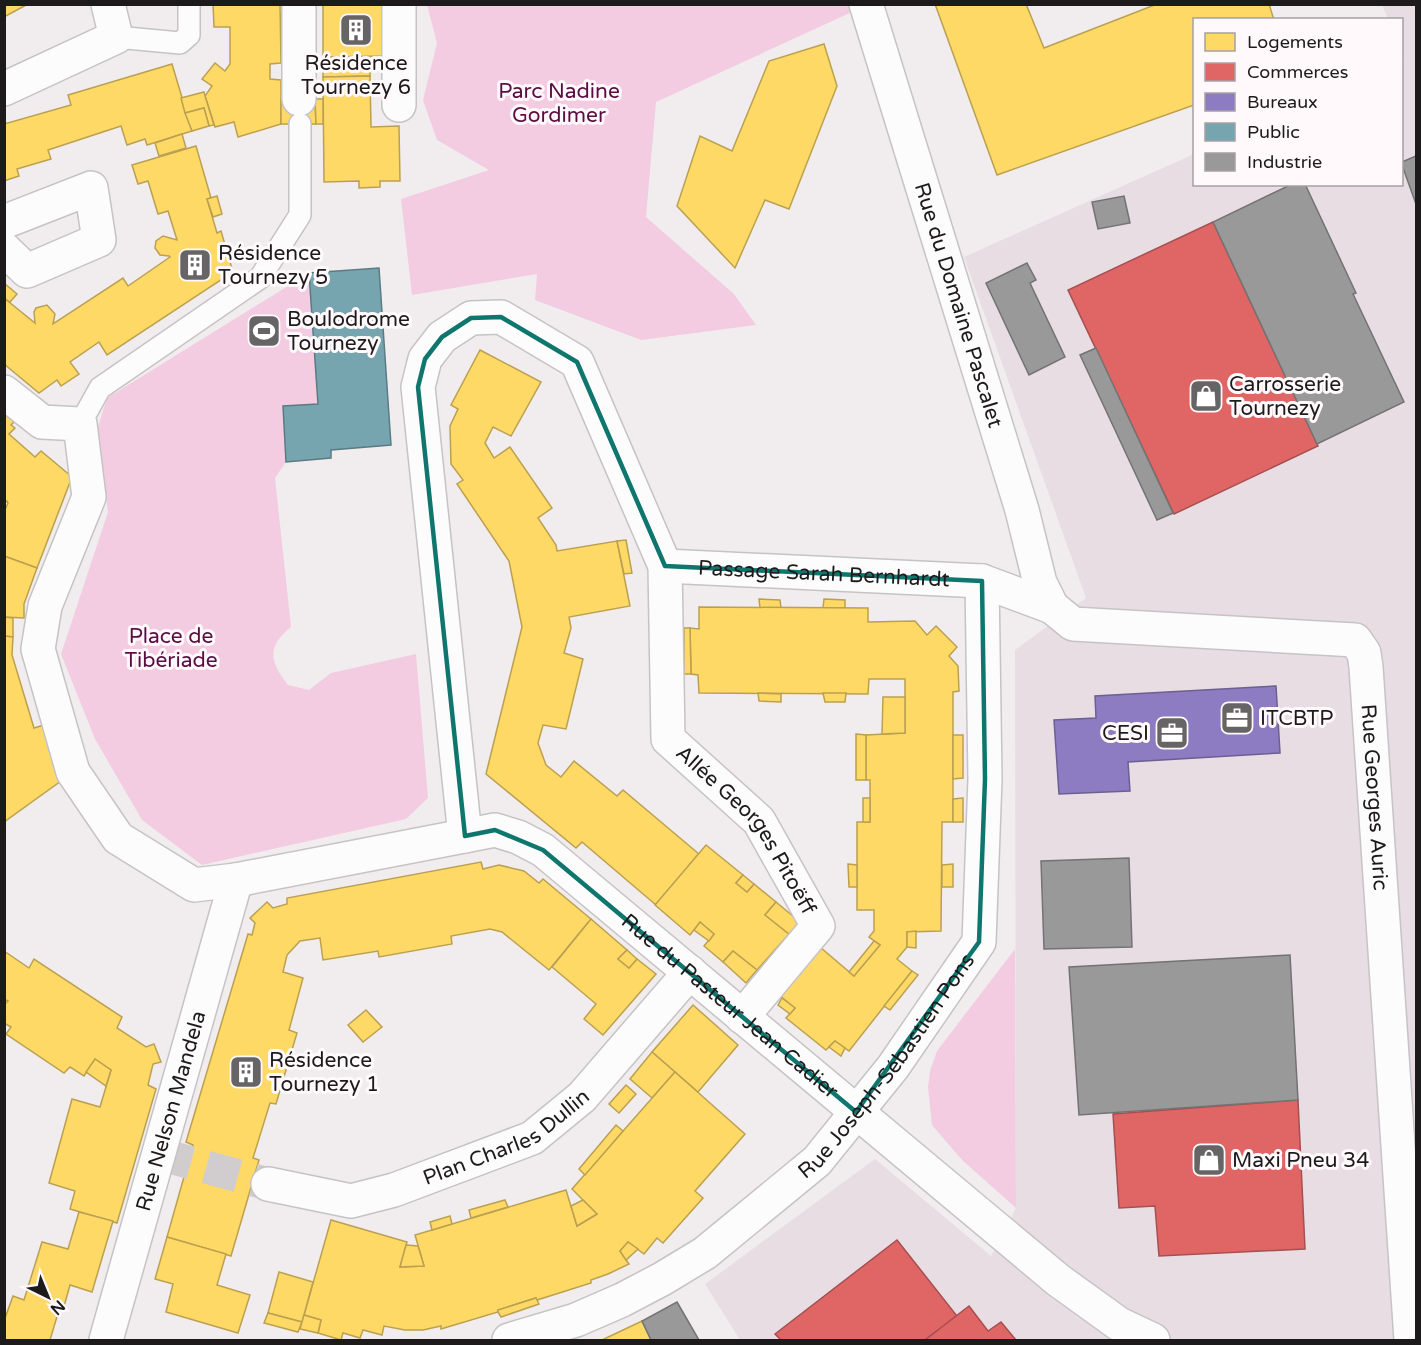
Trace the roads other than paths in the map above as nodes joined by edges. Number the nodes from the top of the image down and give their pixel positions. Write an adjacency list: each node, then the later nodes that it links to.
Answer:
1 (108, 4): 6 (street)
2 (189, 4): 6 (lane)
3 (299, 4): 9 (street)
4 (399, 4): 8 (street)
5 (866, 4): 16 (street, Rue du Domaine Pascalet)
6 (117, 37): 7 (street)
7 (4, 89)
8 (399, 105)
9 (300, 112): 13 (lane)
10 (4, 222): 11 (street)
11 (4, 249)
12 (4, 392): 13 (street)
13 (80, 424): 18 (street)
14 (665, 566): 15 (street, Passage Sarah Bernhardt); 17 (street, Allée Georges Pitoëff); 20 (street, Allée Georges Pitoëff)
15 (982, 582): 16 (street, Rue Georges Auric); 21 (street, Rue Joseph-Sébastien Pons)
16 (1052, 607): 26 (street, Rue Georges Auric)
17 (465, 836): 18 (street); 19 (street, Rue du Pasteur Jean Cadier)
18 (236, 880): 23 (street, Rue Nelson Mandela)
19 (690, 972): 20 (street, Rue du Pasteur Jean Cadier); 22 (street, Plan Charles Dullin)
20 (742, 1017): 21 (street, Rue du Pasteur Jean Cadier)
21 (856, 1112): 24 (street, Rue Joseph-Sébastien Pons); 25 (street, Rue du Pasteur Jean Cadier)
22 (268, 1184)
23 (106, 1341)
24 (509, 1341)
25 (1153, 1341)
26 (1411, 1341)

